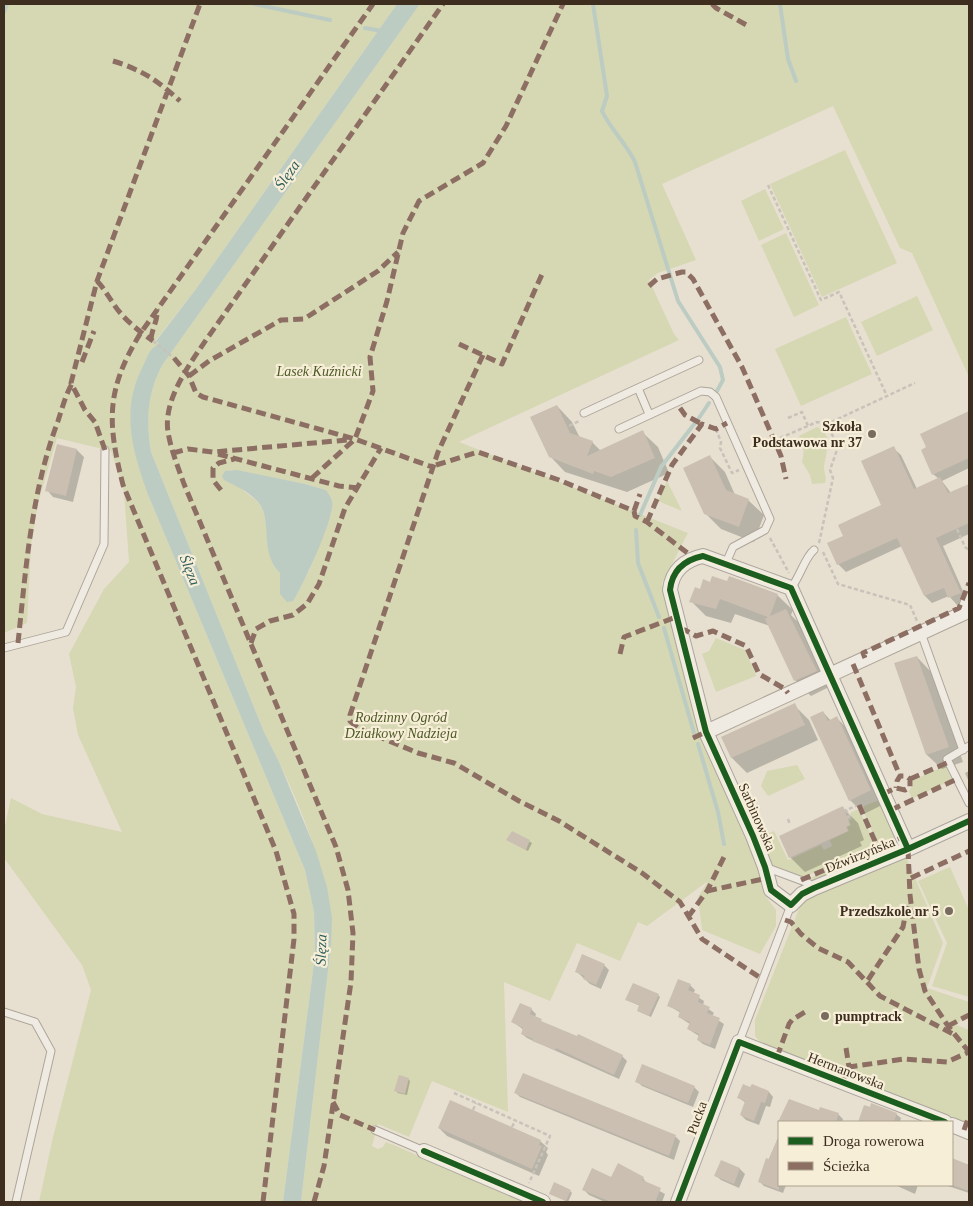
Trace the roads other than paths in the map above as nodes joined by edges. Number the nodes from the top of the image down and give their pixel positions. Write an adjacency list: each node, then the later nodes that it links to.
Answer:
1 (699, 360): 2 (lane)
2 (638, 388): 3 (lane); 4 (lane)
3 (584, 413)
4 (649, 414): 5 (lane); 8 (lane)
5 (619, 429)
6 (104, 450): 13 (lane)
7 (814, 550): 9 (lane)
8 (726, 563): 9 (street); 15 (street, Sarbinowska)
9 (793, 586): 14 (street)
10 (969, 599): 11 (street)
11 (966, 611): 12 (street)
12 (920, 629): 14 (street); 16 (lane)
13 (4, 648)
14 (830, 674): 15 (street); 19 (street)
15 (706, 732): 20 (street, Sarbinowska)
16 (966, 748): 17 (lane)
17 (969, 803)
18 (969, 821): 19 (street, Dźwirzyńska)
19 (908, 849): 21 (street, Dźwirzyńska)
20 (766, 867): 21 (lane); 22 (street, Sarbinowska)
21 (814, 888): 22 (street, Dźwirzyńska)
22 (791, 905): 24 (lane, Pucka)
23 (4, 1012): 30 (lane)
24 (739, 1042): 25 (street, Hermanowska); 32 (street, Pucka)
25 (942, 1121)
26 (953, 1125): 28 (street)
27 (375, 1130): 29 (lane)
28 (969, 1132)
29 (424, 1151): 31 (street)
30 (16, 1202)
31 (543, 1202)
32 (678, 1202)

